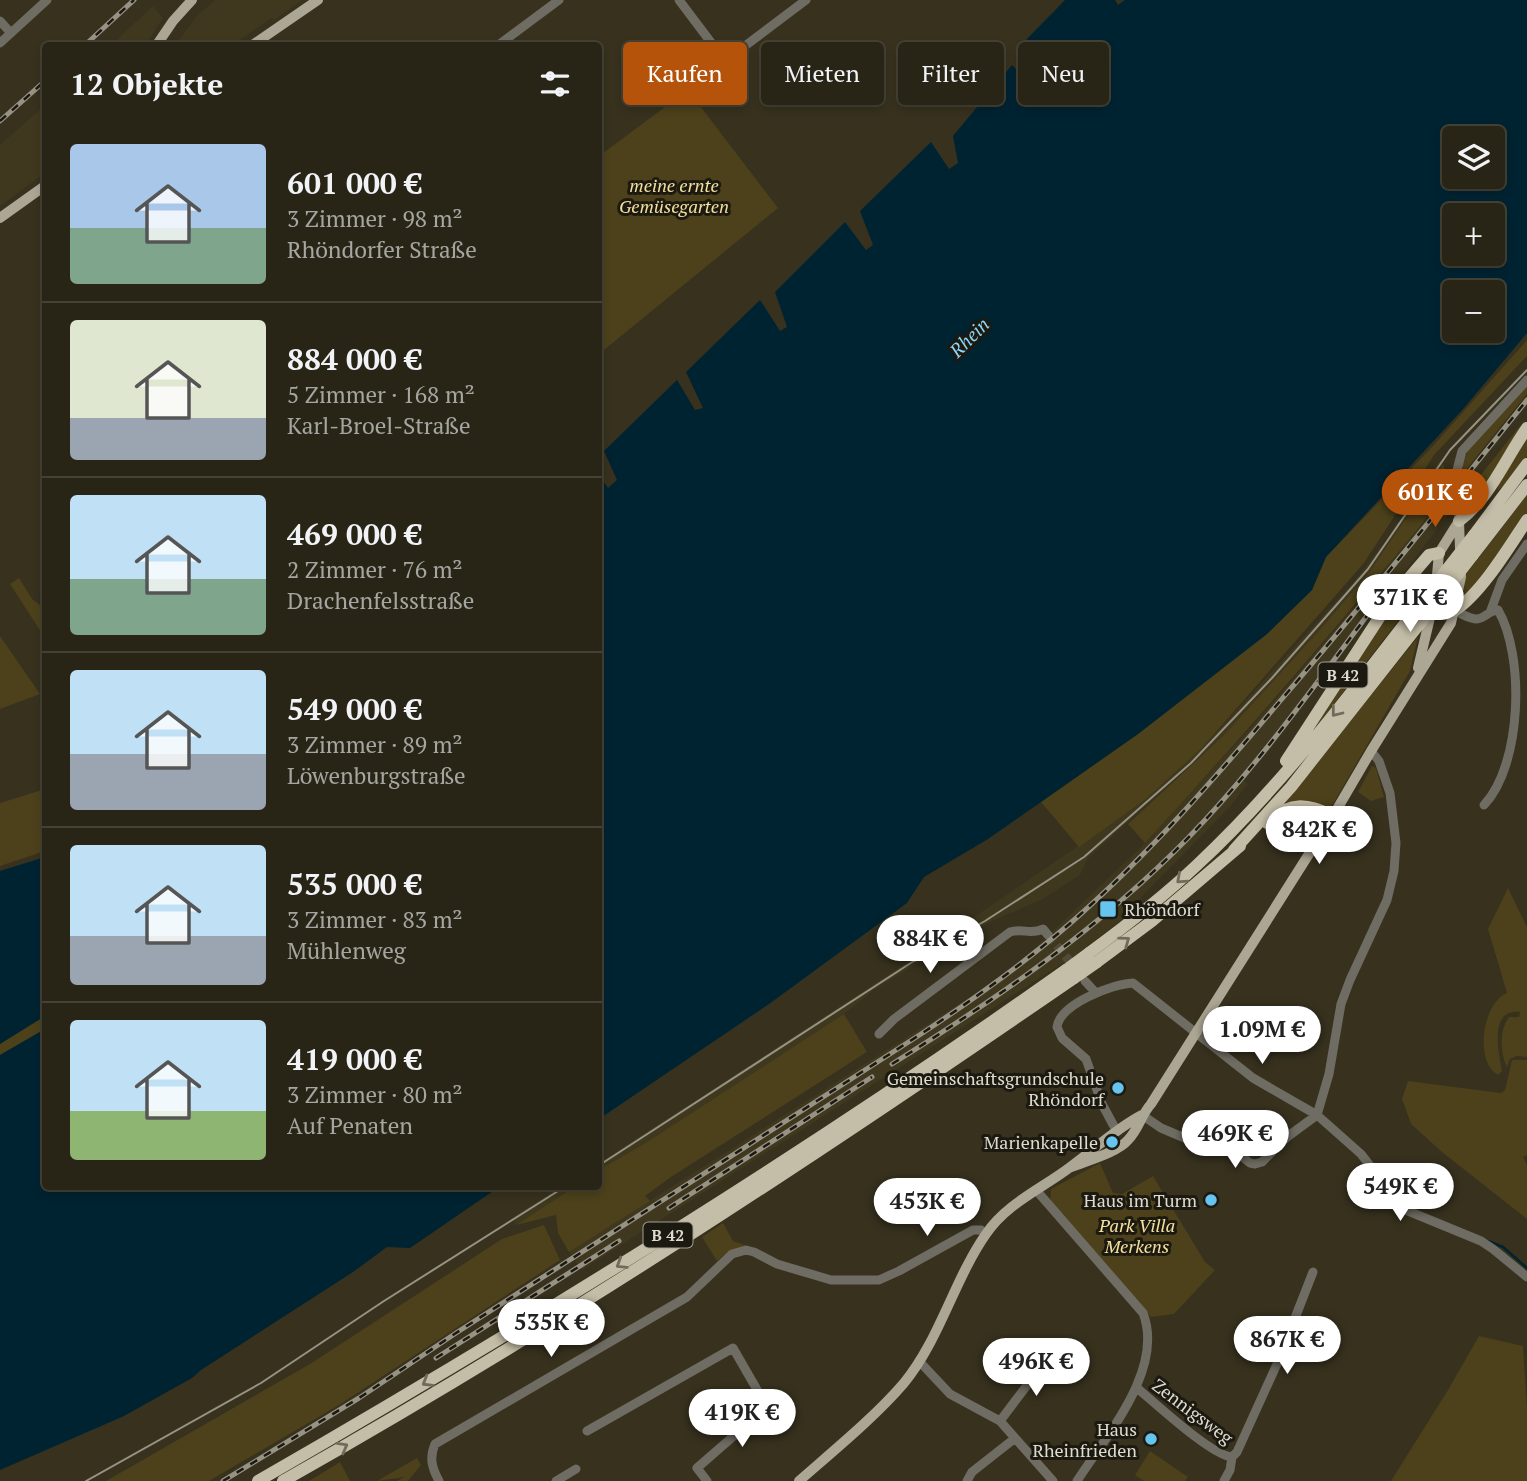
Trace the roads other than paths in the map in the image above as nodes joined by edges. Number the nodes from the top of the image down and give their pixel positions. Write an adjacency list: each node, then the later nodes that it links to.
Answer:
1 (47, 0): 8 (street)
2 (192, 0): 9 (main road)
3 (318, 0): 10 (main road)
4 (559, 0): 11 (street)
5 (806, 0): 6 (street)
6 (681, 3)
7 (0, 22): 8 (street)
8 (11, 33): 12 (street)
9 (159, 42)
10 (257, 42)
11 (502, 42)
12 (0, 43)
13 (42, 188): 14 (main road)
14 (0, 218)
15 (1527, 380): 19 (street)
16 (1527, 428): 20 (highway)
17 (1527, 464): 32 (highway, B 42, one-way to 32, bridge)
18 (1527, 485): 34 (highway, B 42, bridge)
19 (1458, 504): 20 (highway); 22 (street)
20 (1475, 505): 22 (highway)
21 (1527, 520): 28 (highway)
22 (1459, 521): 24 (main road); 25 (main road)
23 (1527, 544): 27 (street)
24 (1439, 553): 25 (main road); 26 (main road); 32 (highway, B 42)
25 (1461, 577): 28 (main road)
26 (1436, 594): 28 (main road); 29 (main road)
27 (1492, 610): 28 (street); 31 (street)
28 (1454, 611): 29 (main road)
29 (1413, 681): 30 (main road)
30 (1371, 751): 33 (main road); 42 (street)
31 (1484, 805)
32 (1255, 807): 36 (highway, B 42, one-way to 36)
33 (1333, 817): 34 (highway, B 42); 39 (main road)
34 (1234, 850): 36 (highway, B 42, one-way to 34)
35 (1048, 935): 40 (street)
36 (1093, 957): 37 (highway, B 42, bridge)
37 (1075, 976): 38 (street); 58 (highway, B 42, one-way to 58); 59 (highway, B 42, one-way to 37)
38 (1096, 993): 39 (street); 43 (street)
39 (1195, 1033): 41 (main road); 42 (street)
40 (879, 1034)
41 (1142, 1115): 42 (street); 43 (main road); 44 (main road)
42 (1317, 1115): 49 (street)
43 (1119, 1128): 44 (main road); 45 (main road)
44 (1132, 1136): 45 (main road)
45 (1069, 1168): 46 (main road)
46 (1036, 1190): 47 (main road); 52 (street)
47 (985, 1234): 50 (main road); 60 (street)
48 (1313, 1272): 56 (street)
49 (1527, 1277)
50 (919, 1361): 53 (street); 63 (main road)
51 (1027, 1365): 53 (street)
52 (1137, 1388): 56 (street, Zennigsweg); 66 (street)
53 (1000, 1421): 55 (street)
54 (587, 1431): 62 (street)
55 (1014, 1439): 64 (street); 65 (street)
56 (1232, 1457): 67 (street)
57 (576, 1469): 61 (street)
58 (258, 1481)
59 (283, 1481)
60 (439, 1481)
61 (556, 1481)
62 (707, 1481)
63 (799, 1481)
64 (967, 1481)
65 (1053, 1481)
66 (1077, 1481)
67 (1224, 1481)

